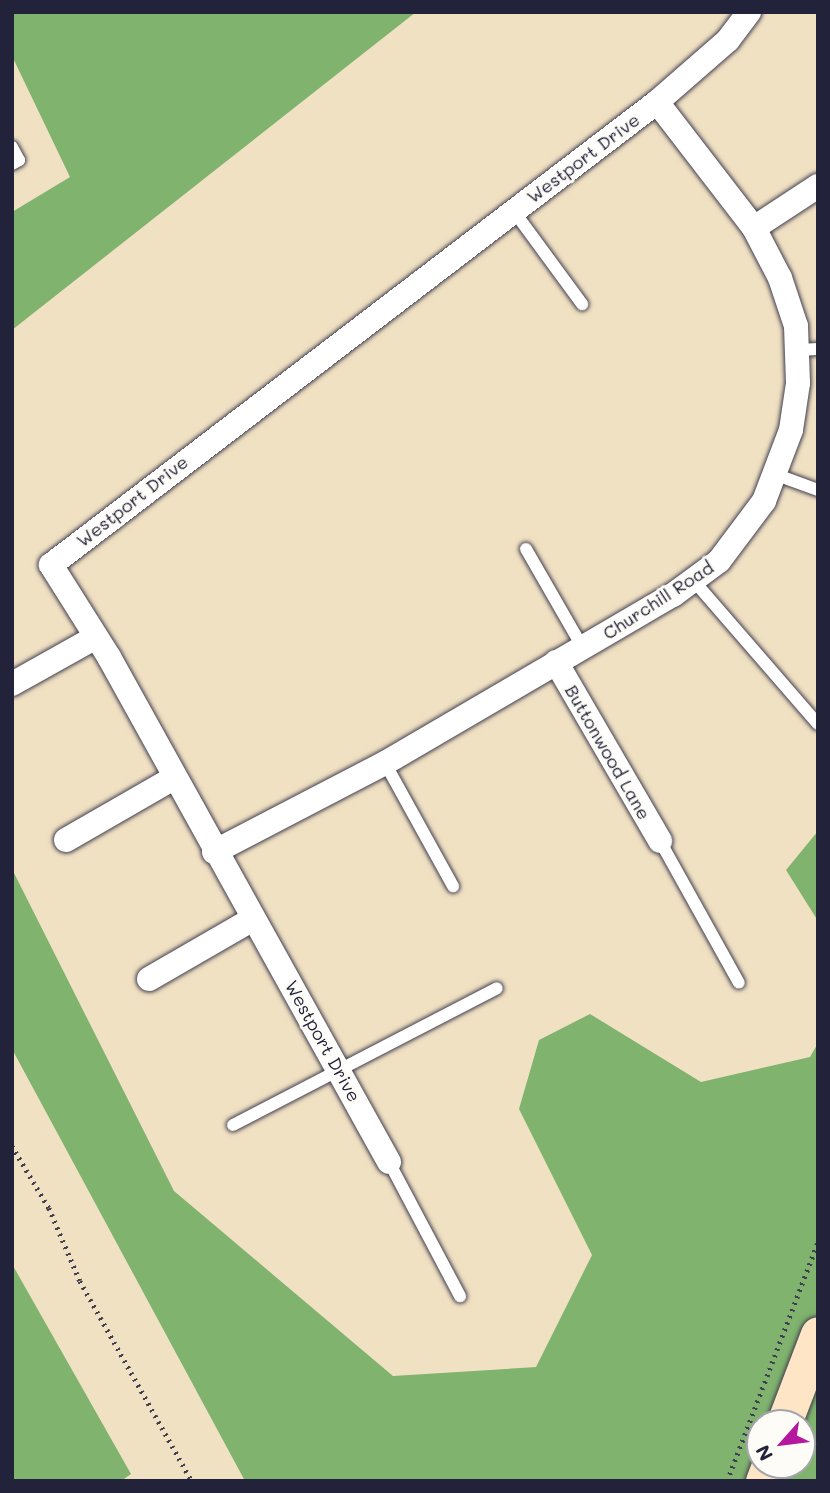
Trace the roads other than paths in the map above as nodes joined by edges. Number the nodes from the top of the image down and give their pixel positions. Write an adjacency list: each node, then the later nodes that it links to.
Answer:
1 (749, 12): 2 (street, Westport Drive)
2 (657, 102): 6 (street, Westport Drive); 7 (street, Churchill Road)
3 (12, 147): 4 (lane)
4 (12, 164)
5 (818, 186): 7 (street)
6 (513, 210): 8 (lane); 14 (street, Westport Drive)
7 (754, 228): 9 (street, Churchill Road)
8 (582, 304)
9 (808, 349): 10 (street, Churchill Road)
10 (777, 475): 11 (lane); 13 (street, Churchill Road)
11 (818, 490)
12 (526, 550): 15 (lane)
13 (694, 581): 15 (street, Churchill Road); 18 (lane)
14 (96, 637): 17 (street); 20 (street, Westport Drive)
15 (583, 648): 16 (street, Churchill Road)
16 (556, 662): 19 (street, Churchill Road); 22 (street, Buttonwood Lane)
17 (12, 684)
18 (818, 724)
19 (385, 763): 23 (street, Churchill Road); 24 (lane)
20 (174, 778): 21 (street); 23 (street, Westport Drive)
21 (66, 840)
22 (660, 841): 27 (lane)
23 (214, 852): 25 (street, Westport Drive)
24 (453, 886)
25 (253, 919): 26 (street); 29 (street, Westport Drive)
26 (149, 979)
27 (739, 983)
28 (497, 988): 29 (lane)
29 (338, 1067): 30 (lane); 31 (street, Westport Drive)
30 (233, 1125)
31 (388, 1162): 32 (lane)
32 (460, 1296)
33 (818, 1334): 34 (street)
34 (790, 1409)

